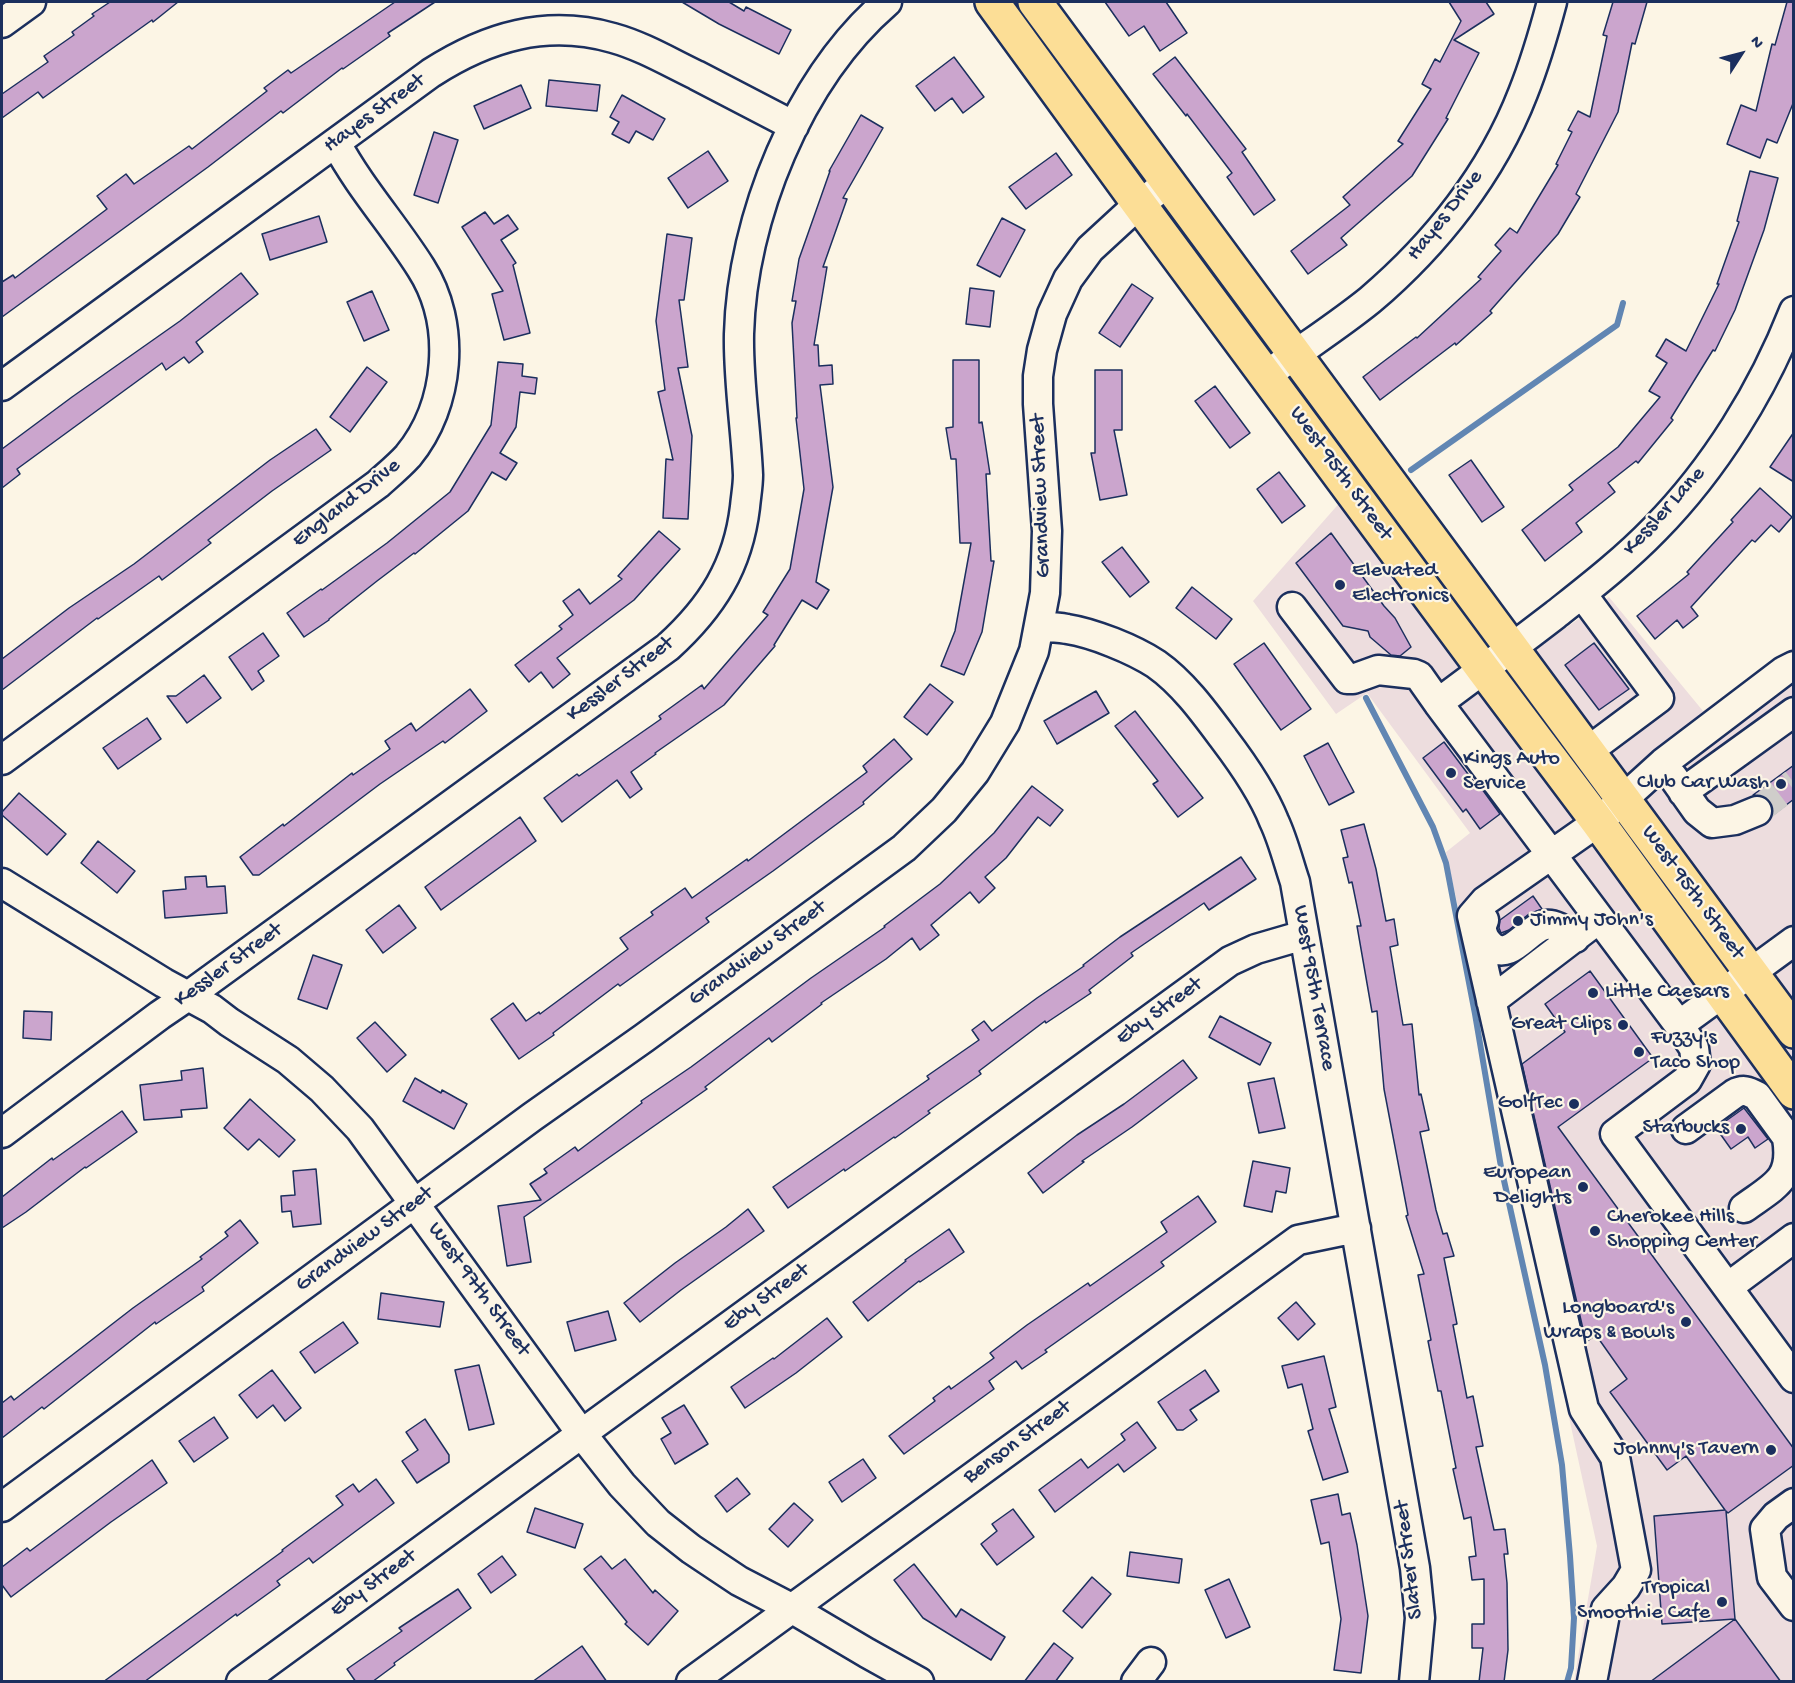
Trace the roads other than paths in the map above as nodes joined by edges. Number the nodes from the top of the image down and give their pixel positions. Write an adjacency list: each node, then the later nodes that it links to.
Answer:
1 (31, 2): 6 (street)
2 (887, 2): 7 (street, Kessler Street)
3 (992, 2): 10 (main road, West 95th Street)
4 (1035, 2): 9 (main road, West 95th Street)
5 (1552, 2): 12 (street, Hayes Drive)
6 (2, 23)
7 (794, 126): 8 (street, Hayes Street); 38 (street, Kessler Street)
8 (336, 143): 14 (street, Hayes Street); 24 (street, England Drive)
9 (1167, 183): 10 (street, Grandview Street); 12 (main road, West 95th Street)
10 (1140, 204): 13 (main road, West 95th Street); 17 (street, Grandview Street)
11 (1794, 310): 15 (street, Kessler Lane)
12 (1295, 355): 13 (street, Hayes Drive); 18 (main road, West 95th Street)
13 (1267, 375): 20 (main road, West 95th Street)
14 (2, 386)
15 (1582, 594): 18 (street, Kessler Lane); 23 (street)
16 (1292, 607): 21 (street)
17 (1039, 627): 33 (street, West 95th Terrace); 47 (street, Grandview Street)
18 (1511, 648): 20 (street, Kessler Lane); 23 (main road, West 95th Street)
19 (1794, 666): 25 (street)
20 (1483, 669): 21 (street, Kessler Lane); 29 (main road, West 95th Street)
21 (1438, 703): 30 (street)
22 (1794, 712): 26 (street)
23 (1588, 751): 27 (main road, West 95th Street)
24 (2, 759)
25 (1663, 763): 26 (street); 27 (street)
26 (1683, 792): 28 (street)
27 (1623, 800): 29 (street); 36 (main road, West 95th Street)
28 (1757, 811)
29 (1598, 822): 30 (street); 37 (main road, West 95th Street)
30 (1544, 860): 32 (street); 34 (street); 39 (street)
31 (2, 883): 38 (street, West 97th Street)
32 (1600, 919): 34 (street); 40 (street)
33 (1304, 935): 48 (street, West 95th Terrace); 52 (street, Eby Street)
34 (1575, 938): 39 (street)
35 (1794, 941): 36 (street)
36 (1751, 974): 37 (street); 41 (main road, West 95th Street)
37 (1721, 994): 40 (street); 42 (main road, West 95th Street)
38 (188, 996): 44 (street, Kessler Street); 47 (street, West 97th Street)
39 (1491, 1001): 62 (street)
40 (1679, 1025): 50 (street)
41 (1794, 1031)
42 (1794, 1092)
43 (1686, 1129): 45 (street)
44 (2, 1134)
45 (1790, 1142): 46 (street)
46 (1794, 1189)
47 (415, 1203): 52 (street, West 97th Street); 55 (street, Grandview Street)
48 (1356, 1228): 53 (street, West 95th Terrace); 57 (street, Benson Street)
49 (1794, 1238): 50 (street)
50 (1728, 1287): 51 (street)
51 (1794, 1378)
52 (581, 1433): 57 (street, West 97th Street); 58 (street, Eby Street)
53 (1399, 1475): 61 (street, Slater Street)
54 (1794, 1503): 56 (street)
55 (2, 1507)
56 (1788, 1588)
57 (791, 1608): 59 (street, Benson Street); 60 (street, West 97th Street)
58 (241, 1682)
59 (691, 1682)
60 (919, 1682)
61 (1414, 1682)
62 (1592, 1682)

